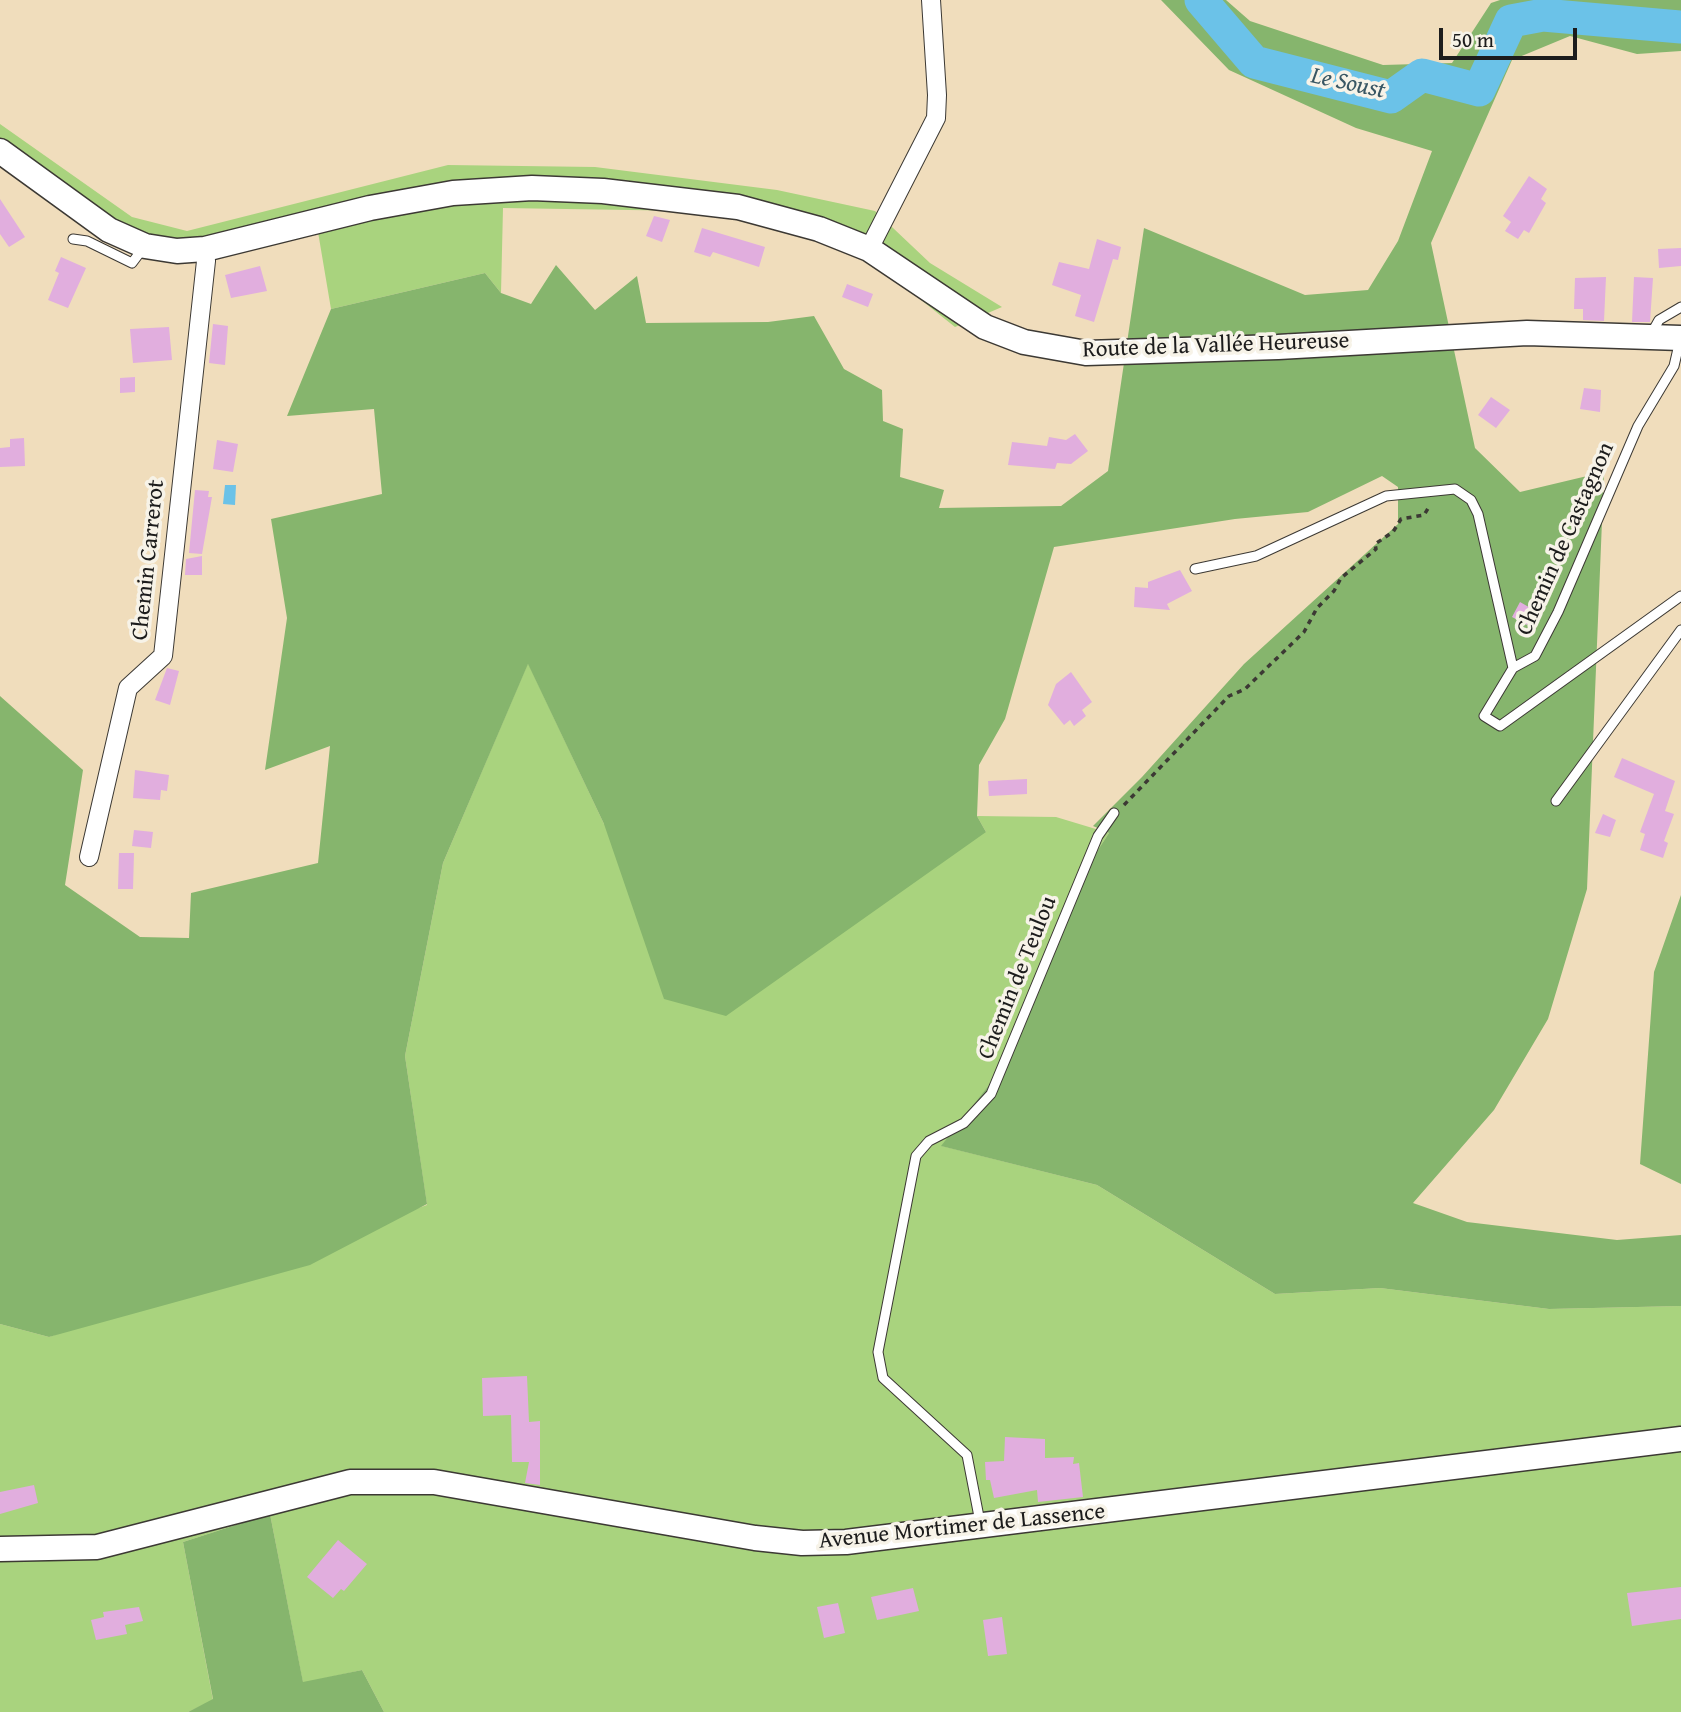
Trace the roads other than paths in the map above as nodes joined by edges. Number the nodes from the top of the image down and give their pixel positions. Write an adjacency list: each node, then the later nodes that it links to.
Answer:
1 (931, 0): 6 (street)
2 (0, 151): 4 (street, Route de la Vallée Heureuse)
3 (73, 239): 4 (lane)
4 (145, 246): 5 (street, Route de la Vallée Heureuse)
5 (205, 249): 6 (street, Route de la Vallée Heureuse); 16 (street, Chemin Carrerot)
6 (869, 249): 9 (street, Route de la Vallée Heureuse)
7 (1681, 307): 9 (lane)
8 (1681, 338): 9 (street, Route de la Vallée Heureuse); 13 (lane, Chemin de Castagnon)
9 (1649, 339)
10 (1195, 569): 13 (lane)
11 (1681, 596): 13 (lane, Chemin de Castagnon)
12 (1681, 630): 14 (lane)
13 (1513, 668)
14 (1556, 801)
15 (1114, 813): 18 (lane, Chemin de Teulou)
16 (89, 857)
17 (1681, 1439): 18 (street, Avenue Mortimer de Lassence)
18 (981, 1527): 19 (street, Avenue Mortimer de Lassence)
19 (0, 1549)

